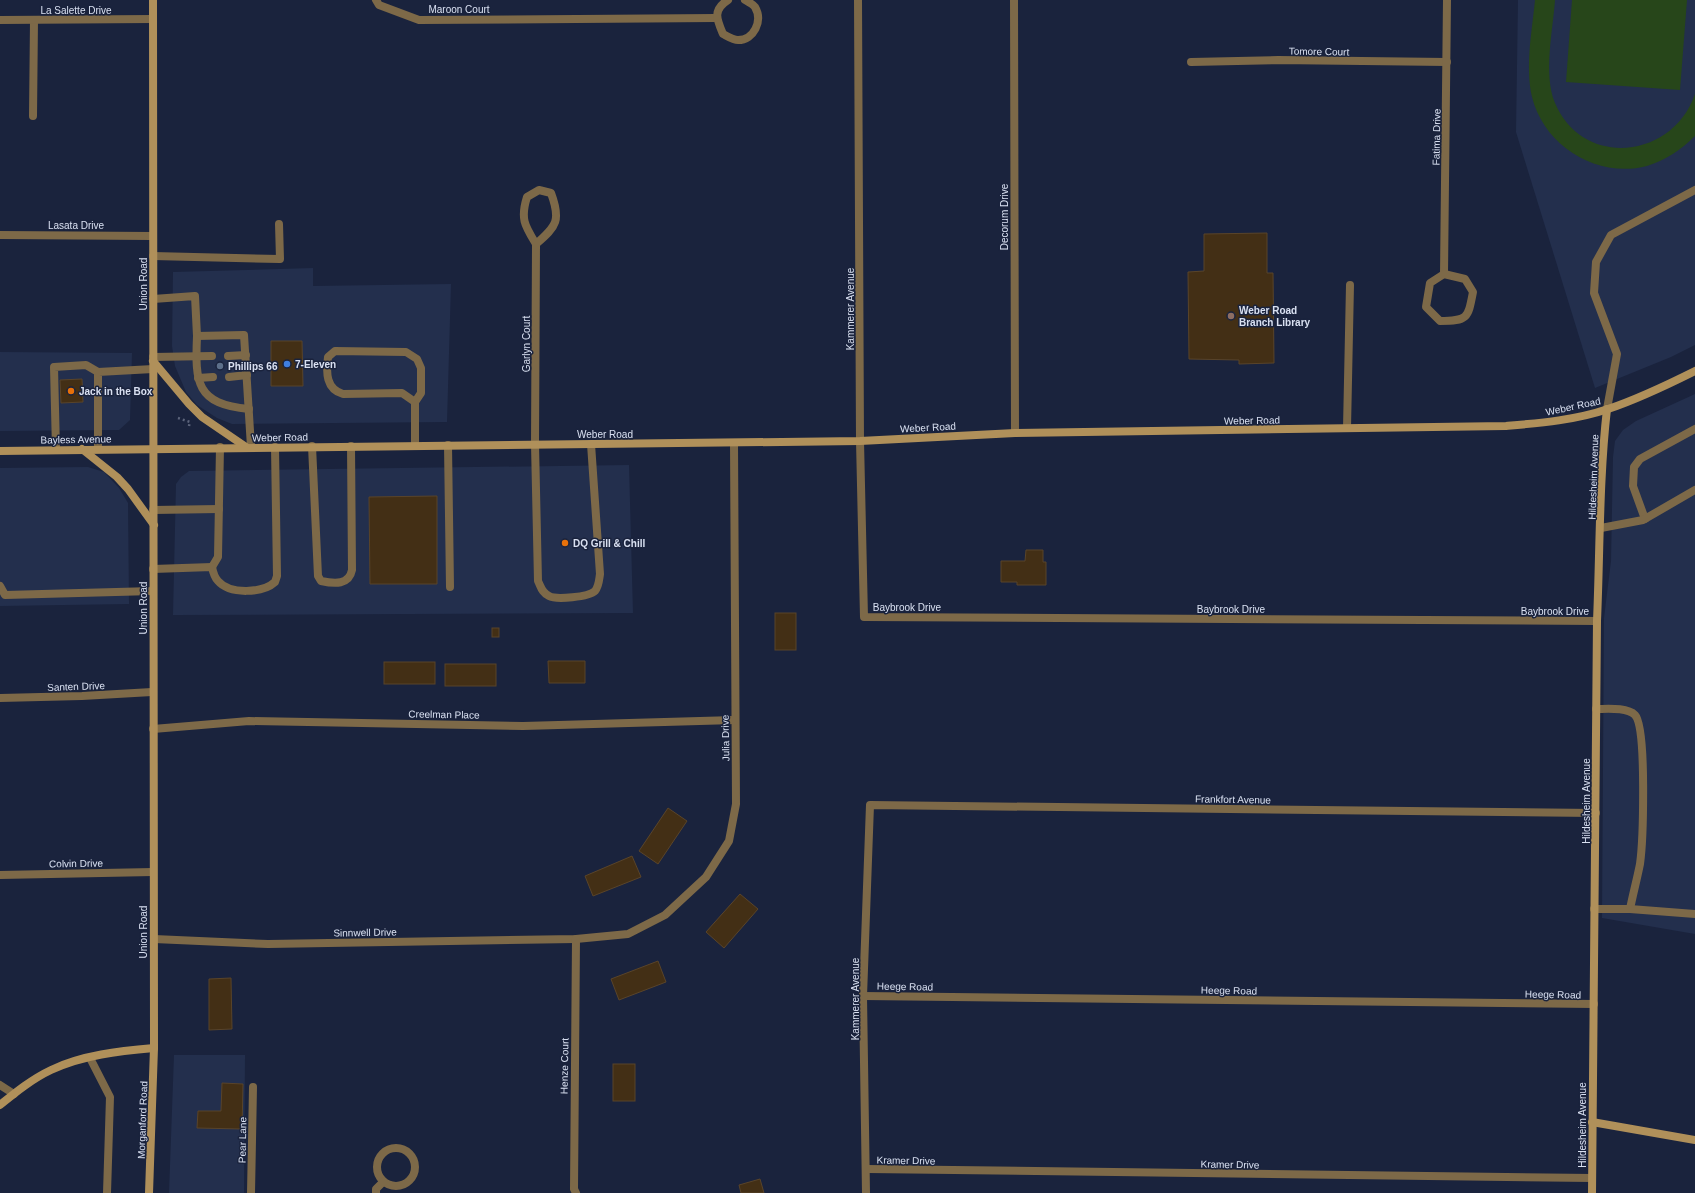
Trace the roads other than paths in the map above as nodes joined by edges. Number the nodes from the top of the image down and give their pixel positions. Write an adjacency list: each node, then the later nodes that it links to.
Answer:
1 (153, 0): 9 (main road, Union Road)
2 (376, 0): 8 (street, Maroon Court)
3 (728, 0): 8 (street)
4 (745, 0): 8 (street)
5 (858, 0): 42 (street, Kammerer Avenue)
6 (1014, 0): 41 (street, Decorum Drive)
7 (1447, 0): 13 (street, Fatima Drive)
8 (716, 18)
9 (153, 19): 11 (street, La Salette Drive); 18 (main road, Union Road)
10 (0, 20): 11 (street, La Salette Drive)
11 (34, 20): 14 (street)
12 (1191, 62): 13 (street, Tomore Court)
13 (1447, 62): 21 (street, Fatima Drive)
14 (33, 116)
15 (1695, 190): 38 (street)
16 (279, 224): 20 (street)
17 (0, 235): 18 (street, Lasata Drive)
18 (152, 236): 20 (main road, Union Road)
19 (536, 244): 19 (street); 44 (street, Garlyn Court)
20 (152, 256): 23 (main road, Union Road)
21 (1444, 274): 21 (street)
22 (1350, 285): 39 (street)
23 (153, 299): 24 (street); 29 (main road, Union Road)
24 (197, 336): 25 (street); 28 (street)
25 (246, 355): 27 (street); 32 (street)
26 (212, 356): 28 (street)
27 (228, 356)
28 (196, 357): 29 (street); 35 (street)
29 (153, 362): 31 (street); 51 (main road); 53 (main road, Union Road)
30 (1695, 371): 38 (main road, Weber Road)
31 (98, 372): 55 (street); 56 (street)
32 (247, 375): 34 (street); 37 (street)
33 (213, 377): 35 (street)
34 (229, 377)
35 (198, 378): 37 (street)
36 (416, 402): 36 (street); 49 (street)
37 (249, 409): 51 (street)
38 (1607, 409): 39 (main road, Weber Road); 63 (main road, Hildesheim Avenue)
39 (1347, 428): 41 (main road, Weber Road)
40 (1695, 429): 61 (street)
41 (1015, 433): 42 (main road, Weber Road)
42 (860, 441): 43 (main road, Weber Road); 70 (street, Kammerer Avenue)
43 (734, 443): 45 (main road, Weber Road); 75 (street, Julia Drive)
44 (535, 444): 45 (main road, Weber Road); 45 (street, Garlyn Court); 46 (main road, Weber Road)
45 (591, 444)
46 (448, 445): 49 (main road, Weber Road); 67 (street)
47 (312, 446): 48 (main road, Weber Road); 48 (street); 52 (main road, Weber Road)
48 (351, 446): 49 (main road, Weber Road)
49 (415, 446)
50 (220, 447): 51 (main road, Weber Road); 53 (main road, Weber Road); 59 (street)
51 (249, 447): 52 (main road, Weber Road)
52 (275, 447): 64 (street)
53 (152, 448): 55 (main road, Bayless Avenue); 60 (main road, Union Road)
54 (82, 449): 55 (main road, Bayless Avenue); 56 (main road, Bayless Avenue); 62 (main road)
55 (98, 449)
56 (56, 450): 57 (main road, Bayless Avenue)
57 (0, 451)
58 (1695, 490): 61 (street)
59 (219, 509): 60 (street); 64 (street)
60 (153, 510): 62 (main road, Union Road)
61 (1645, 519): 63 (street)
62 (154, 524): 65 (main road, Union Road)
63 (1601, 528): 71 (main road, Hildesheim Avenue)
64 (212, 567): 65 (street)
65 (153, 568): 68 (main road, Union Road)
66 (0, 586): 69 (street)
67 (450, 587)
68 (153, 591): 69 (street); 72 (main road, Union Road)
69 (3, 595)
70 (864, 617): 71 (street, Baybrook Drive)
71 (1597, 621): 74 (main road, Hildesheim Avenue)
72 (152, 692): 73 (street, Santen Drive); 76 (main road, Union Road)
73 (0, 698)
74 (1596, 709): 78 (main road, Hildesheim Avenue); 82 (street)
75 (735, 720): 76 (street, Creelman Place); 85 (street, Julia Drive)
76 (153, 729): 79 (main road, Union Road)
77 (870, 805): 78 (street, Frankfort Avenue); 86 (street, Kammerer Avenue)
78 (1596, 813): 81 (main road, Hildesheim Avenue)
79 (153, 872): 80 (street, Colvin Drive); 84 (main road, Union Road)
80 (0, 874)
81 (1594, 909): 82 (street); 87 (main road, Hildesheim Avenue)
82 (1630, 909): 83 (street)
83 (1695, 914)
84 (154, 939): 85 (street, Sinnwell Drive); 88 (main road, Union Road)
85 (576, 939): 103 (street, Henze Court)
86 (863, 996): 87 (street, Heege Road); 96 (street, Kammerer Avenue)
87 (1594, 1004): 94 (main road, Hildesheim Avenue)
88 (154, 1048): 89 (main road); 100 (main road, Morganford Road)
89 (90, 1058): 92 (main road); 99 (street)
90 (0, 1085): 92 (street)
91 (253, 1087): 101 (street, Pear Lane)
92 (14, 1094): 93 (main road)
93 (0, 1105)
94 (1592, 1122): 95 (main road); 97 (main road, Hildesheim Avenue)
95 (1695, 1140)
96 (867, 1169): 97 (street, Kramer Drive); 104 (street, Kammerer Avenue)
97 (1592, 1178): 105 (main road, Hildesheim Avenue)
98 (383, 1182): 98 (street); 102 (street)
99 (108, 1193)
100 (149, 1193)
101 (252, 1193)
102 (376, 1193)
103 (576, 1193)
104 (866, 1193)
105 (1592, 1193)

